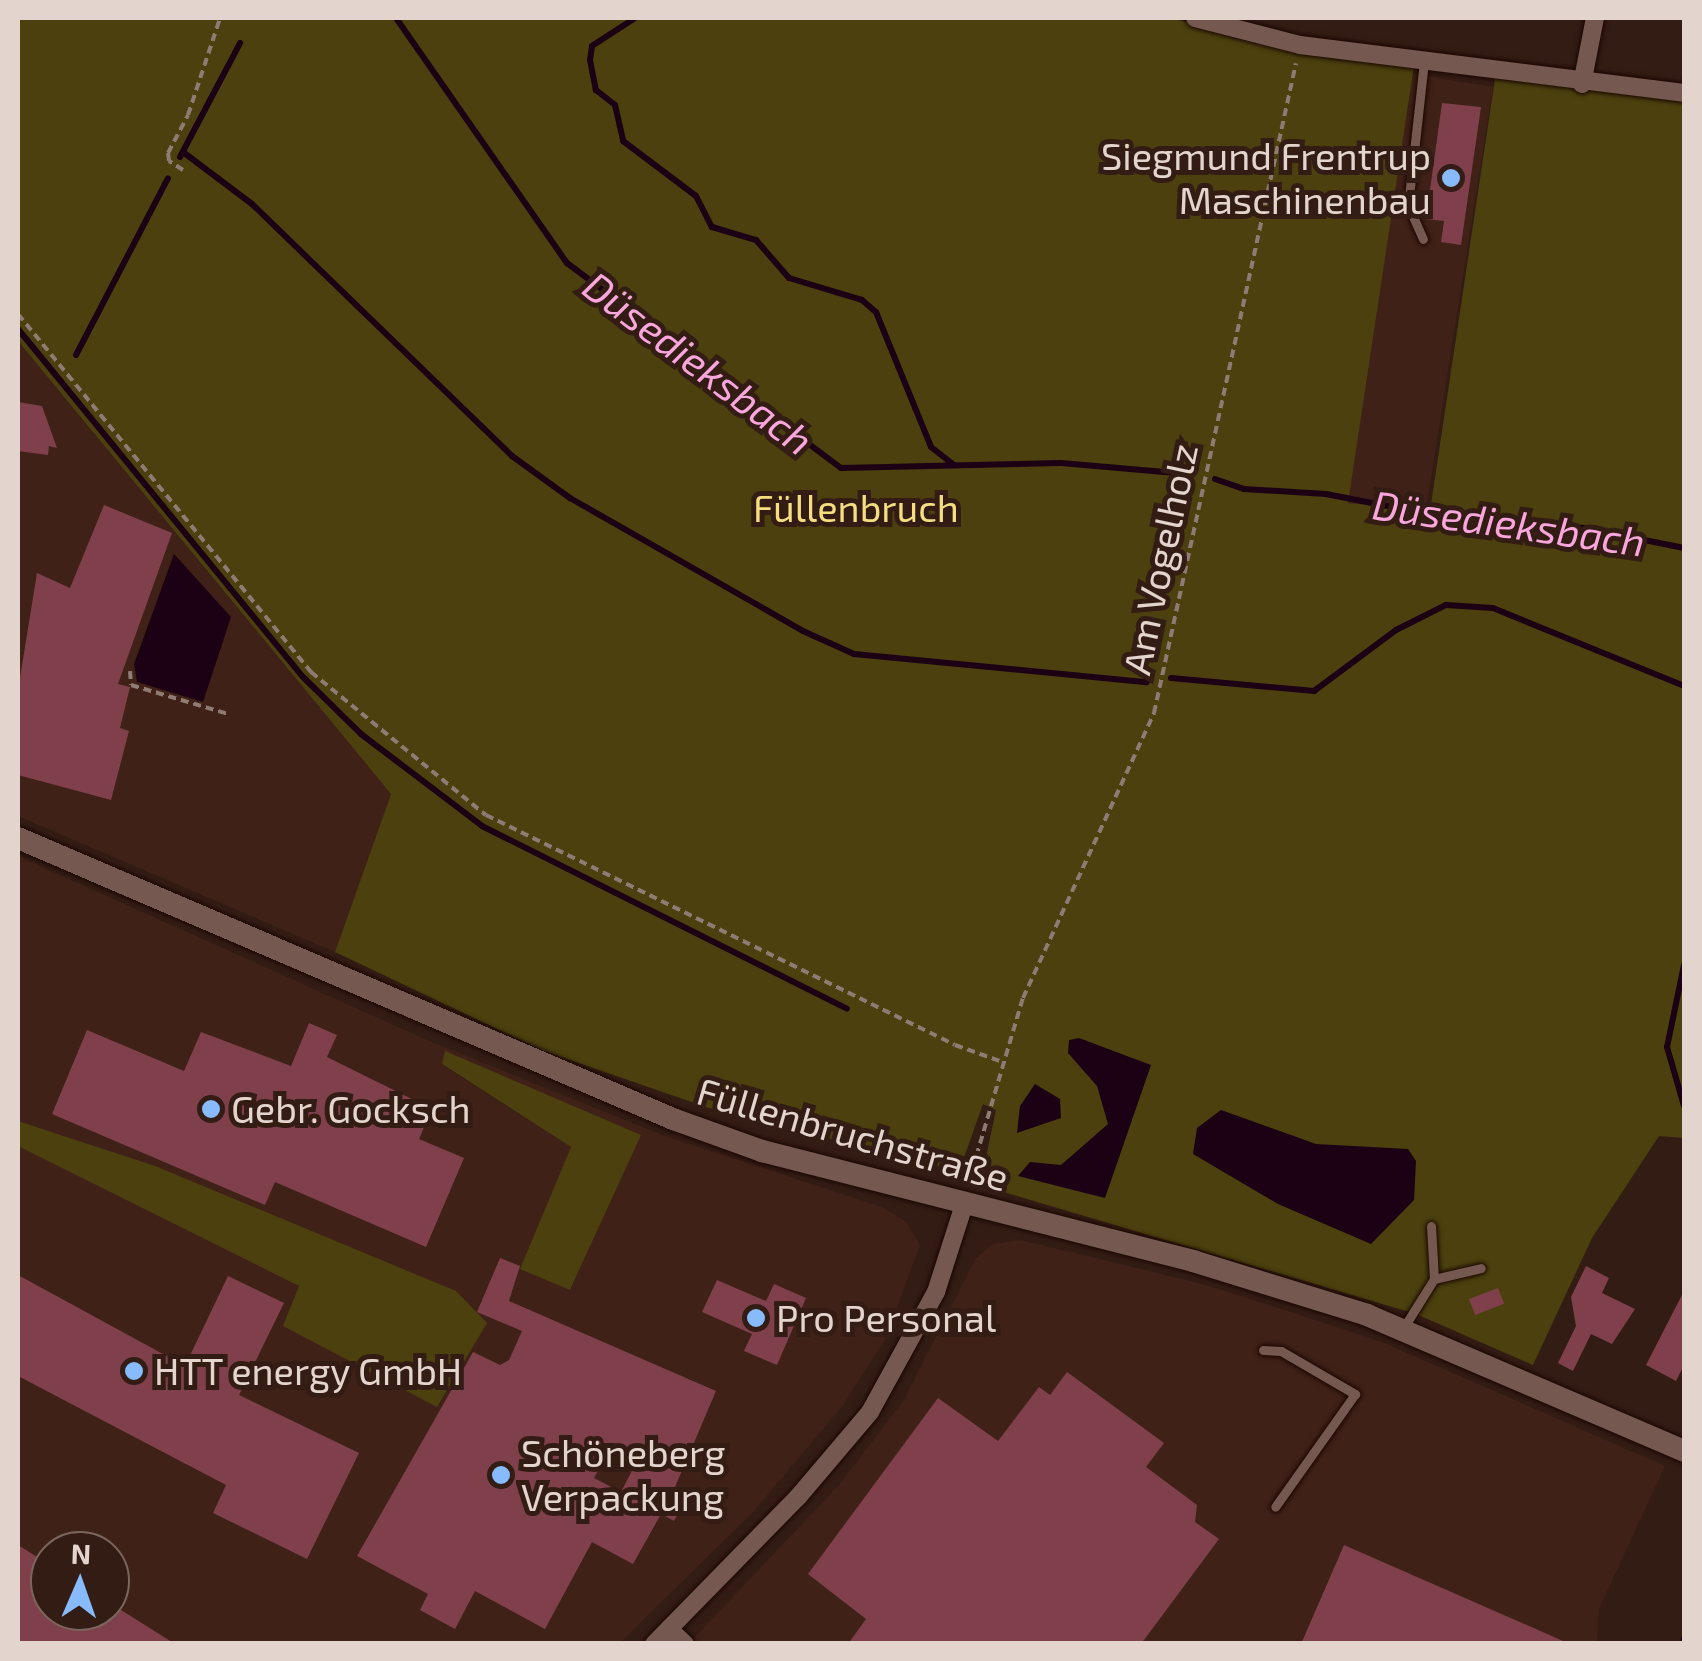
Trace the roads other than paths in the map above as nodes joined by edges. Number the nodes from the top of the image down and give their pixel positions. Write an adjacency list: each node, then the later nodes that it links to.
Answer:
1 (1195, 18): 3 (street)
2 (1595, 18): 4 (street)
3 (1424, 62): 4 (street); 6 (lane)
4 (1582, 84): 5 (street)
5 (1684, 94)
6 (1423, 239)
7 (18, 838): 8 (street, Füllenbruchstraße)
8 (964, 1205): 12 (street, Füllenbruchstraße); 16 (street)
9 (1431, 1226): 11 (lane)
10 (1480, 1268): 11 (lane)
11 (1434, 1279): 12 (lane)
12 (1403, 1330): 14 (street, Füllenbruchstraße)
13 (1263, 1350): 15 (lane)
14 (1684, 1451)
15 (1276, 1507)
16 (668, 1629): 17 (street); 18 (street)
17 (654, 1644)
18 (685, 1644)

